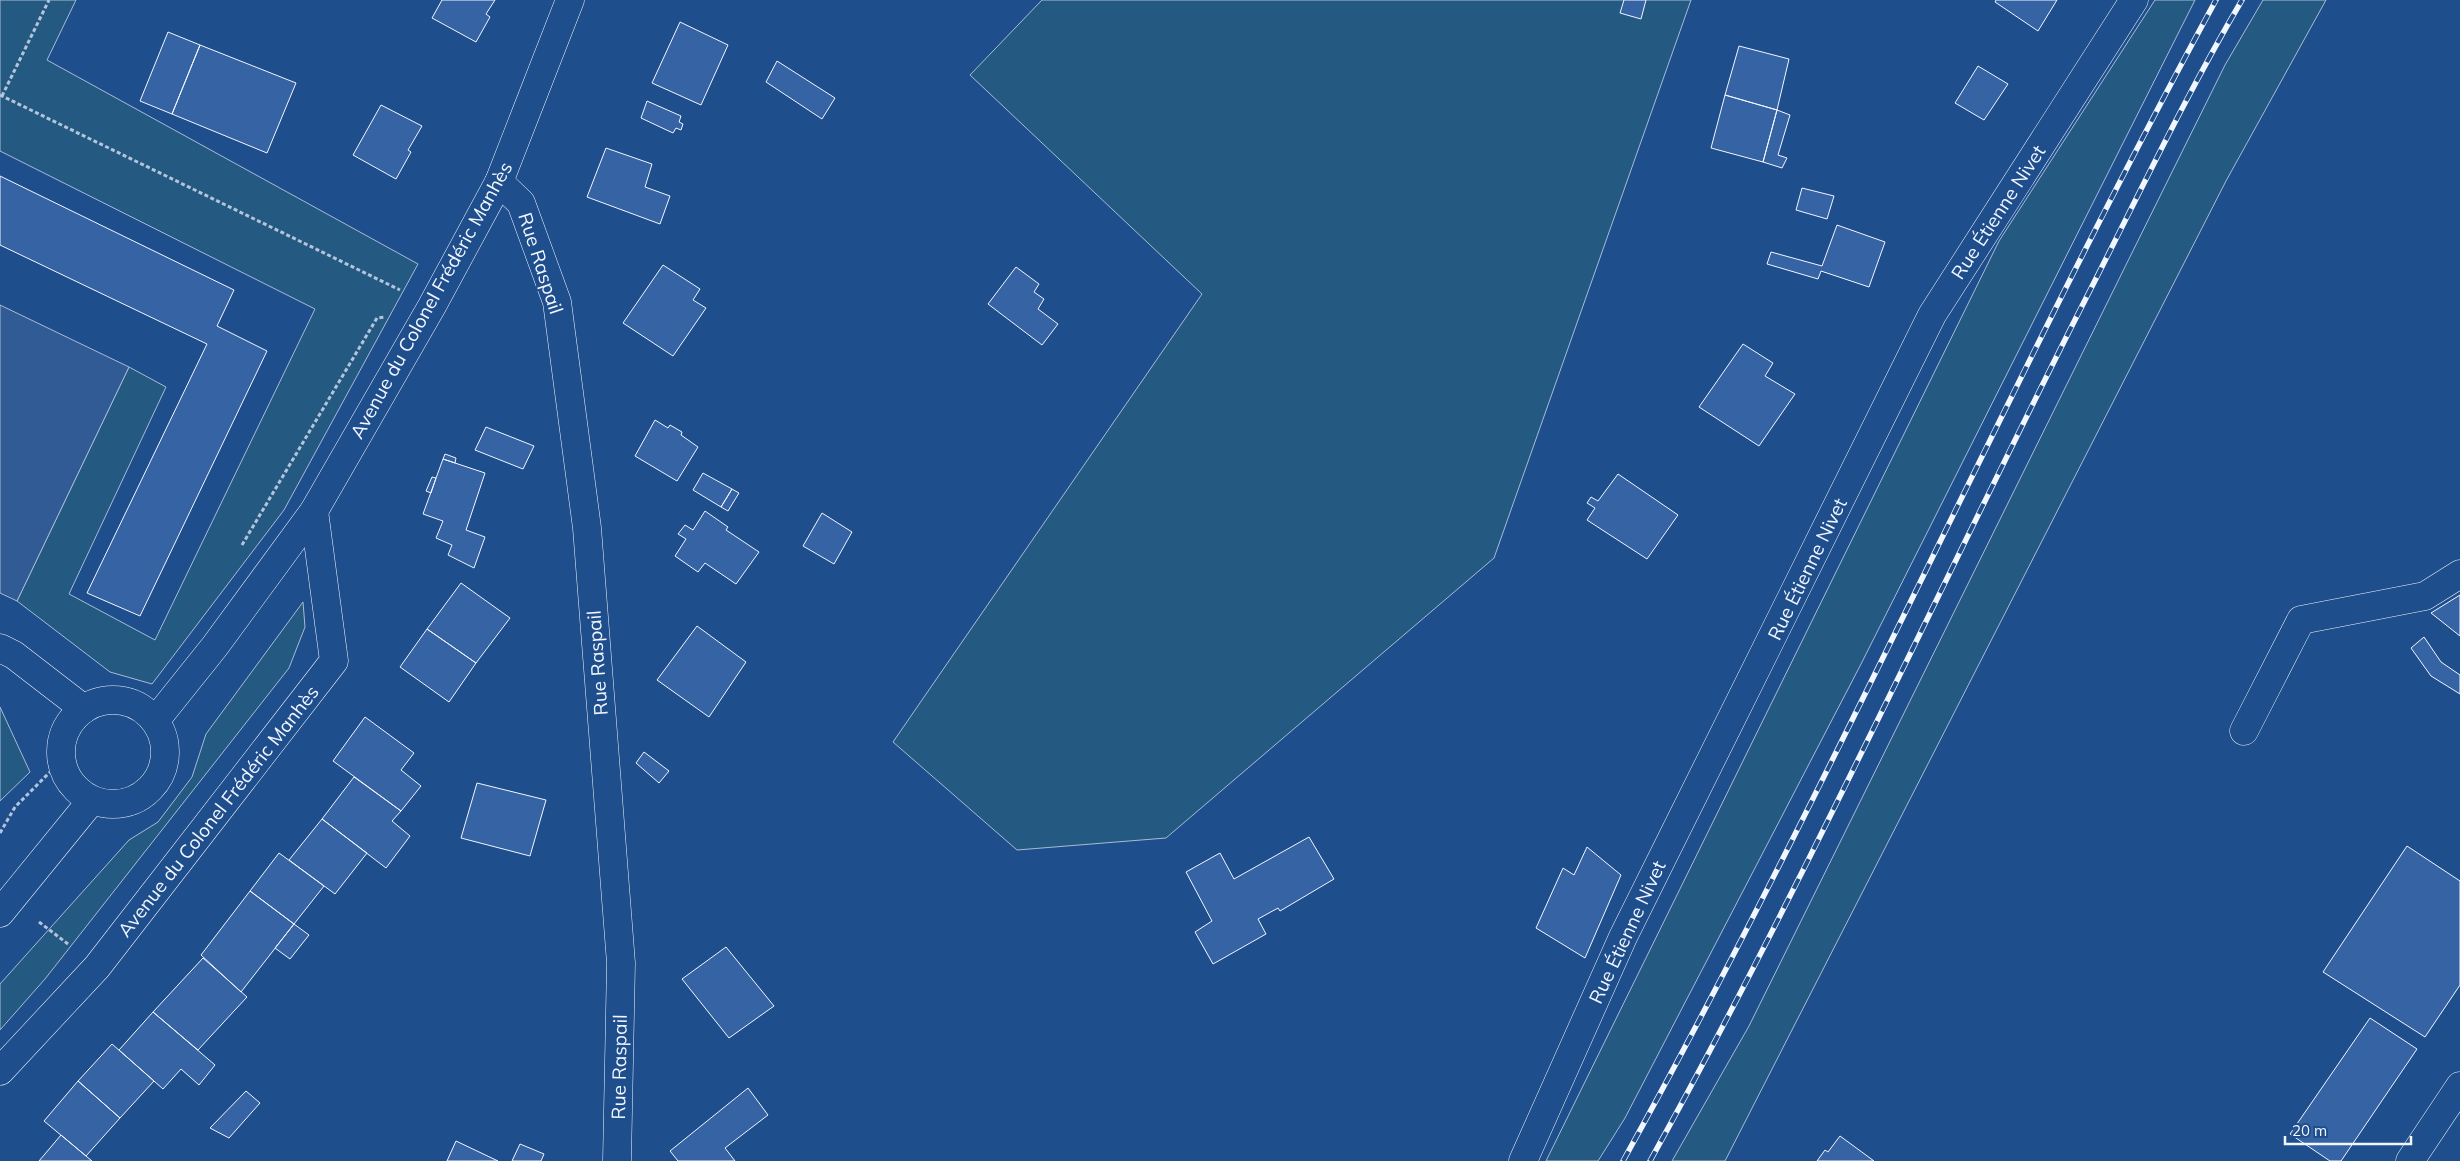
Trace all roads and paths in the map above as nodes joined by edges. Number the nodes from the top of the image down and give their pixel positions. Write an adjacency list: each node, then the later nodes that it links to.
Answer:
1 (49, 0): 4 (path)
2 (570, 0): 5 (street, Avenue du Colonel Frédéric Manhès)
3 (2134, 0): 22 (street, Rue Étienne Nivet)
4 (1, 95): 6 (path)
5 (499, 182): 6 (street, Avenue du Colonel Frédéric Manhès); 21 (street, Rue Raspail)
6 (432, 306): 7 (street, Avenue du Colonel Frédéric Manhès); 8 (path)
7 (314, 511): 12 (street, Avenue du Colonel Frédéric Manhès); 18 (street, Avenue du Colonel Frédéric Manhès)
8 (236, 553)
9 (2460, 574): 13 (street)
10 (0, 648): 11 (street)
11 (84, 708): 12 (street); 14 (street)
12 (155, 721): 15 (street)
13 (2244, 731)
14 (61, 761): 15 (street); 16 (path)
15 (92, 800): 17 (street)
16 (0, 834)
17 (6, 906): 18 (path)
18 (97, 967): 19 (street, Avenue du Colonel Frédéric Manhès)
19 (0, 1071)
20 (2460, 1086): 23 (street)
21 (616, 1161)
22 (1523, 1161)
23 (2410, 1161)

